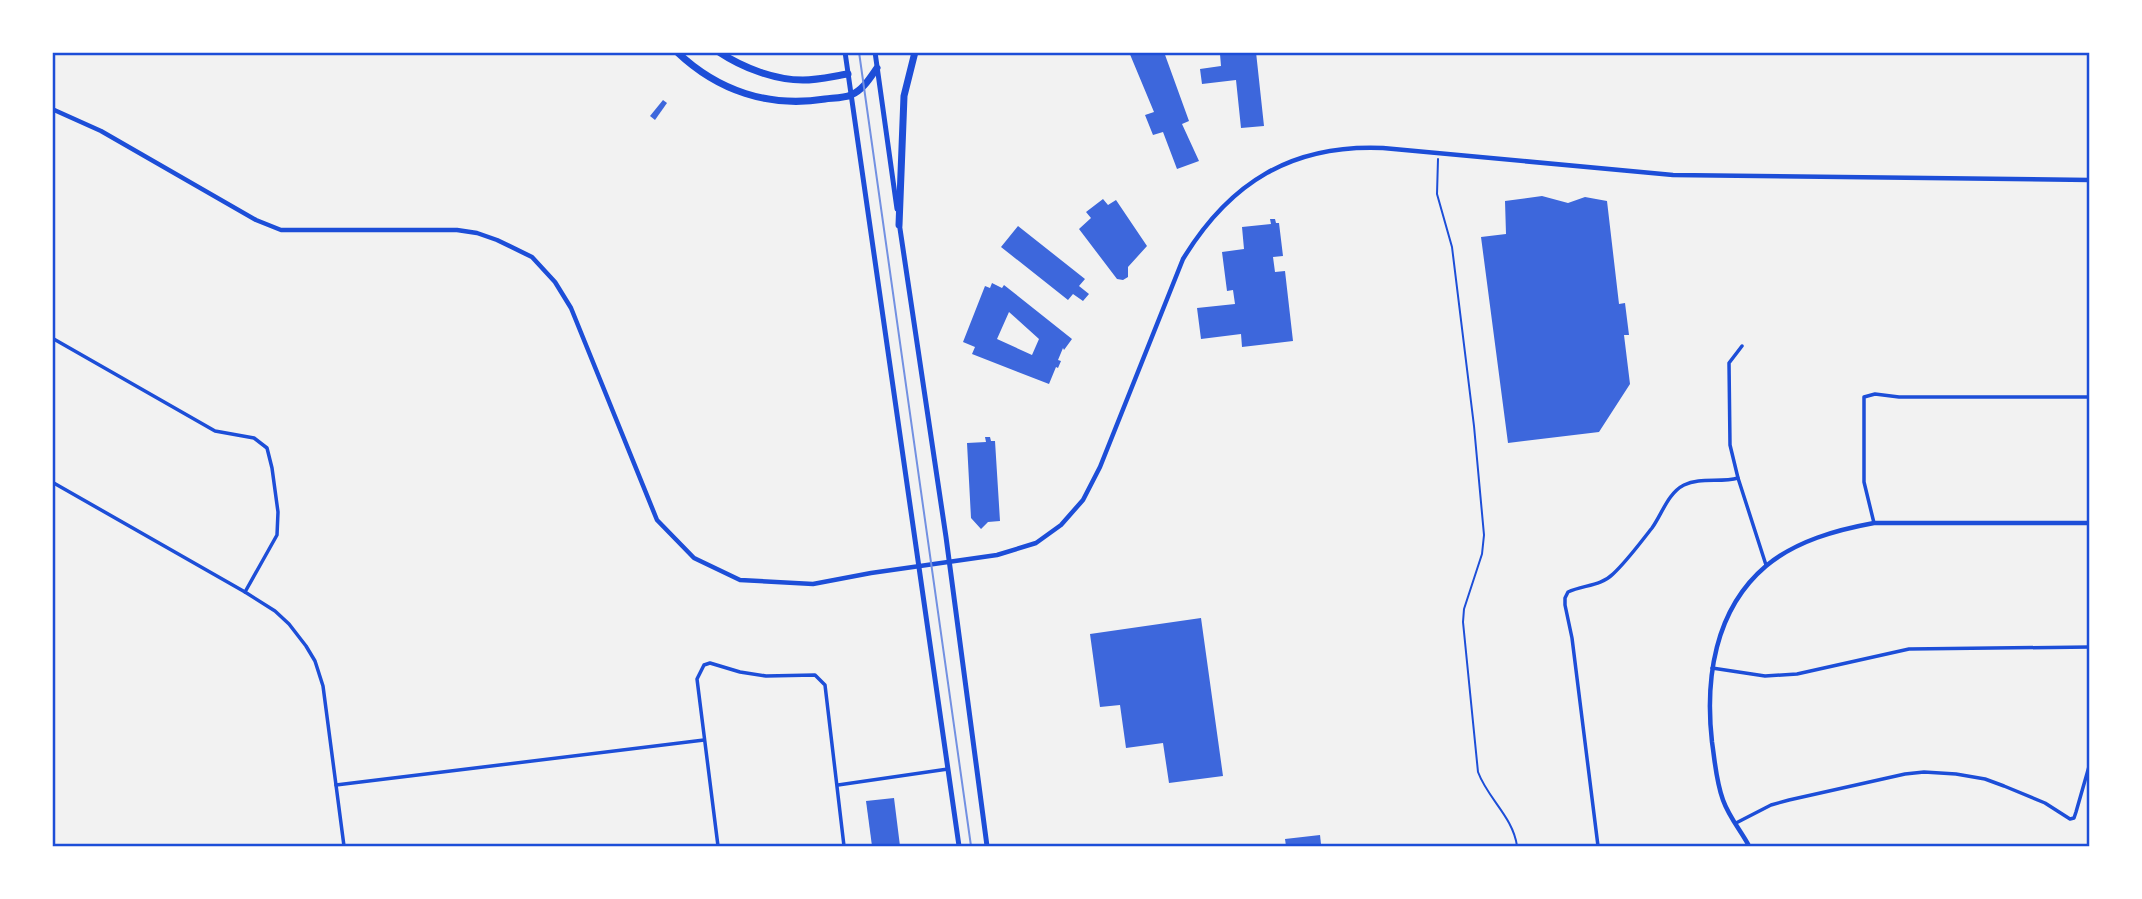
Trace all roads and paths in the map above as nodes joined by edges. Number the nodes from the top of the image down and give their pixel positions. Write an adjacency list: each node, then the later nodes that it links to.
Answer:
1 (677, 52): 8 (highway)
2 (719, 52): 7 (highway)
3 (845, 52): 7 (main road)
4 (875, 52): 6 (main road)
5 (915, 52): 12 (highway)
6 (877, 68): 8 (highway); 12 (main road)
7 (848, 74): 8 (main road)
8 (851, 95): 22 (main road)
9 (52, 109): 22 (street)
10 (1438, 154): 11 (street); 20 (street); 37 (path)
11 (2090, 180)
12 (899, 225): 20 (main road)
13 (52, 338): 23 (street)
14 (1742, 346): 16 (street)
15 (2090, 397): 18 (street)
16 (1738, 478): 21 (street); 38 (street)
17 (52, 482): 23 (street)
18 (1874, 523): 19 (street); 21 (street)
19 (2090, 523)
20 (949, 563): 22 (street); 36 (main road)
21 (1766, 566): 25 (street)
22 (919, 567): 28 (main road)
23 (245, 592): 29 (street)
24 (2090, 647): 25 (street)
25 (1712, 668): 31 (street)
26 (704, 740): 29 (street); 30 (street); 33 (street)
27 (2090, 763): 31 (street)
28 (948, 769): 30 (street); 35 (main road)
29 (336, 785): 32 (street)
30 (838, 785): 34 (street)
31 (1736, 823): 39 (street)
32 (344, 846)
33 (718, 846)
34 (845, 846)
35 (959, 846)
36 (987, 846)
37 (1517, 846)
38 (1598, 846)
39 (1749, 846)

